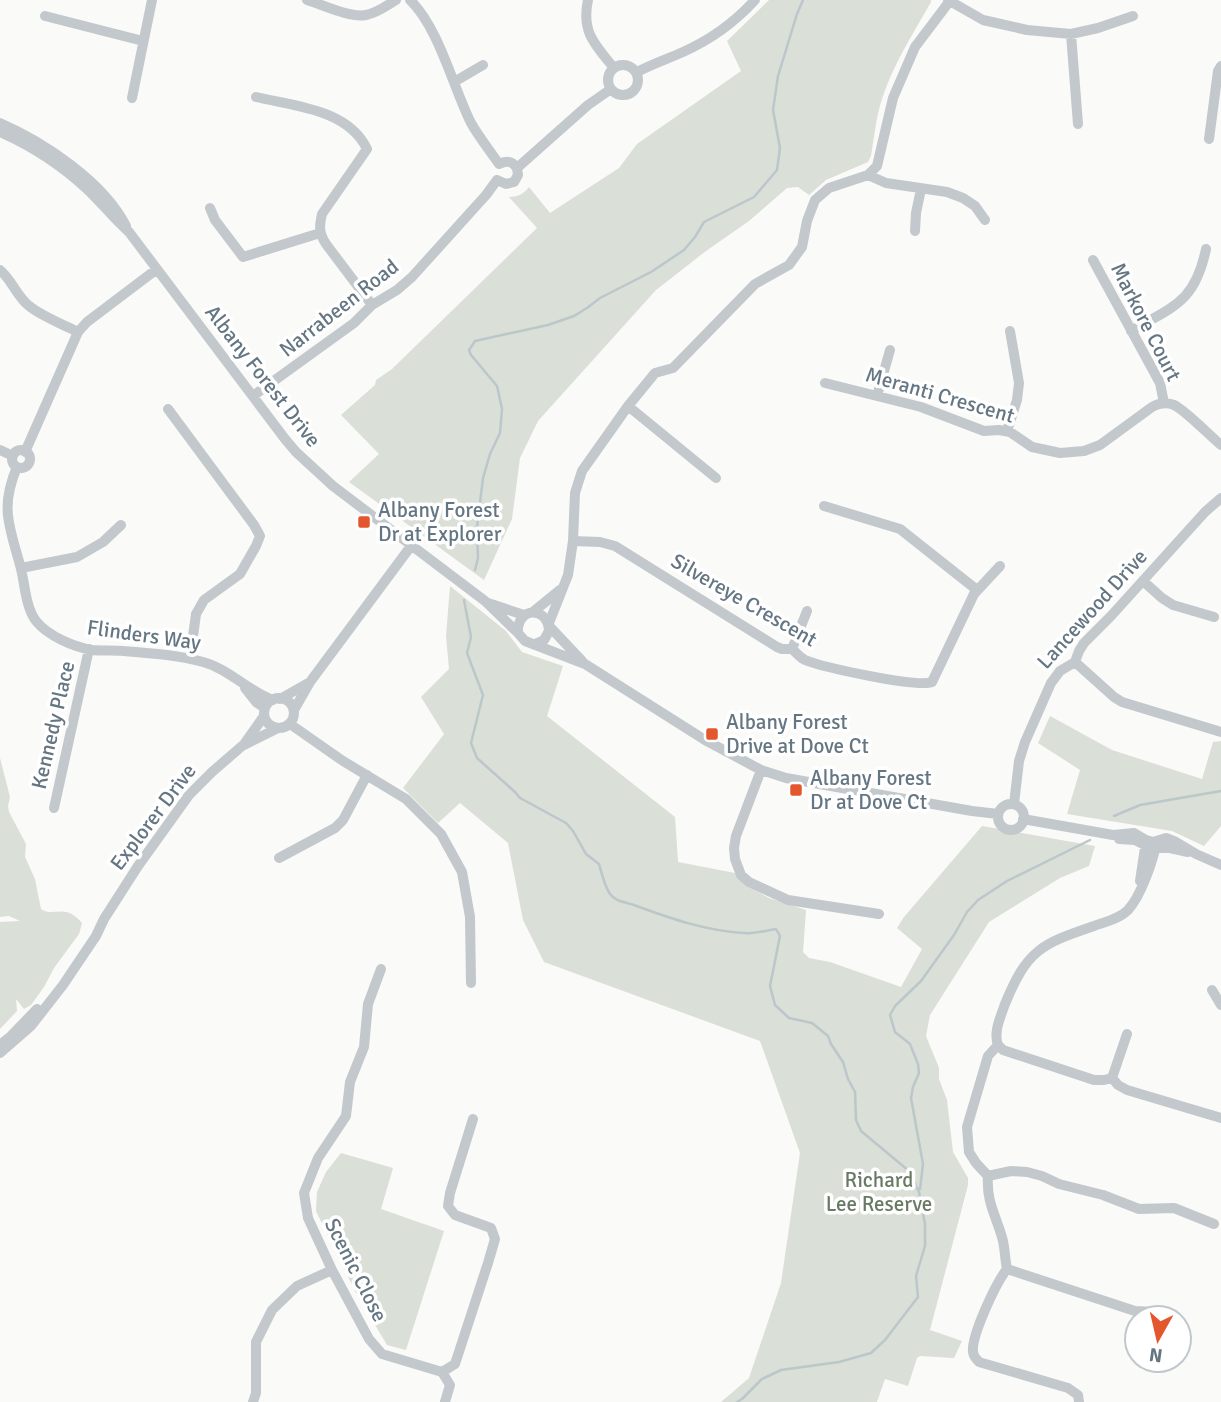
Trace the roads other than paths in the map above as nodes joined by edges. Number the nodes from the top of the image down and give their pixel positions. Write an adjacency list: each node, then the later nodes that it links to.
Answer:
1 (152, 0): 11 (street)
2 (307, 0): 3 (street)
3 (396, 0)
4 (410, 0): 16 (street)
5 (589, 0): 14 (street)
6 (755, 0): 15 (street)
7 (948, 1): 10 (street); 26 (street)
8 (44, 16): 11 (street)
9 (1133, 16): 10 (street)
10 (1071, 34): 21 (street)
11 (143, 41): 19 (street)
12 (483, 65): 16 (street)
13 (1221, 66): 23 (street)
14 (614, 68): 15 (street); 17 (street)
15 (637, 72): 17 (street)
16 (454, 82): 24 (street)
17 (611, 89): 25 (street)
18 (256, 97): 33 (street)
19 (132, 98)
20 (0, 123): 32 (street, Albany Forest Drive)
21 (1077, 124)
22 (0, 132): 32 (street, Albany Forest Drive)
23 (1209, 139)
24 (499, 164): 25 (street); 27 (street)
25 (517, 168): 27 (street)
26 (868, 175): 28 (street); 47 (street)
27 (497, 180): 38 (street, Narrabeen Road)
28 (922, 189): 30 (street); 31 (street)
29 (210, 208): 33 (street)
30 (985, 220)
31 (915, 231)
32 (129, 232): 36 (street, Albany Forest Drive)
33 (320, 233): 38 (street)
34 (1206, 249): 40 (street)
35 (1093, 260): 40 (street, Markore Court)
36 (158, 269): 41 (street); 44 (street, Albany Forest Drive)
37 (0, 270): 41 (street)
38 (372, 304): 44 (street, Narrabeen Road)
39 (1010, 331): 49 (street)
40 (1132, 331): 46 (street, Markore Court)
41 (78, 332): 52 (street)
42 (890, 350): 45 (street)
43 (825, 383): 45 (street, Meranti Crescent)
44 (253, 396): 60 (street, Albany Forest Drive)
45 (877, 396): 49 (street, Meranti Crescent)
46 (1164, 403): 49 (street, Meranti Crescent); 50 (street)
47 (628, 406): 55 (street); 59 (street)
48 (169, 408): 75 (street)
49 (1007, 431)
50 (1221, 446)
51 (0, 450): 53 (street)
52 (25, 452): 53 (street); 54 (street)
53 (13, 456): 54 (street)
54 (17, 467): 62 (street, Flinders Way)
55 (716, 478)
56 (1221, 498): 63 (street, Lancewood Drive)
57 (824, 506): 65 (street)
58 (121, 525): 62 (street)
59 (573, 541): 64 (street); 74 (street, Silvereye Crescent)
60 (411, 546): 66 (street, Albany Forest Drive); 79 (street)
61 (1000, 566): 65 (street, Silvereye Crescent)
62 (21, 568): 73 (street, Flinders Way)
63 (1143, 581): 69 (street); 76 (street, Lancewood Drive)
64 (563, 587): 68 (street); 70 (street)
65 (976, 590): 74 (street, Silvereye Crescent)
66 (485, 601): 68 (street, Albany Forest Drive); 71 (street, Albany Forest Drive)
67 (807, 611): 74 (street)
68 (529, 614): 70 (street); 71 (street)
69 (1214, 617)
70 (549, 625): 72 (street); 77 (street)
71 (518, 633): 72 (street)
72 (535, 644): 77 (street)
73 (89, 649): 75 (street, Flinders Way); 89 (street, Kennedy Place)
74 (792, 649)
75 (190, 659): 78 (street, Flinders Way)
76 (1075, 662): 84 (street); 88 (street, Lancewood Drive)
77 (585, 664): 86 (street)
78 (240, 682): 80 (street, Flinders Way); 81 (street, Flinders Way)
79 (310, 682): 80 (street); 82 (street)
80 (277, 699): 81 (street); 82 (street)
81 (265, 712): 83 (street); 85 (street, Explorer Drive)
82 (293, 716): 83 (street); 87 (street)
83 (278, 728): 85 (street, Explorer Drive)
84 (1221, 732)
85 (242, 746): 96 (street, Explorer Drive)
86 (761, 770): 90 (street); 95 (street)
87 (367, 775): 93 (street); 98 (street)
88 (1014, 804): 90 (street); 91 (street)
89 (54, 808)
90 (998, 814): 91 (street)
91 (1023, 819): 92 (street)
92 (1151, 844): 94 (street); 103 (street)
93 (279, 858)
94 (1221, 865)
95 (879, 914)
96 (104, 919): 102 (street, Explorer Drive); 104 (street, Explorer Drive)
97 (381, 969): 111 (street, Scenic Close)
98 (471, 983)
99 (1212, 990): 100 (street)
100 (1221, 1005)
101 (1127, 1034): 105 (street)
102 (0, 1045)
103 (998, 1045): 105 (street); 108 (street)
104 (0, 1053)
105 (1112, 1078): 106 (street)
106 (1221, 1118)
107 (473, 1119): 113 (street)
108 (988, 1176): 109 (street); 110 (street)
109 (1214, 1224)
110 (1006, 1269): 112 (street); 116 (street)
111 (332, 1270): 113 (street, Scenic Close); 114 (street)
112 (1123, 1307)
113 (442, 1372): 115 (street)
114 (253, 1402)
115 (444, 1402)
116 (1079, 1402)

